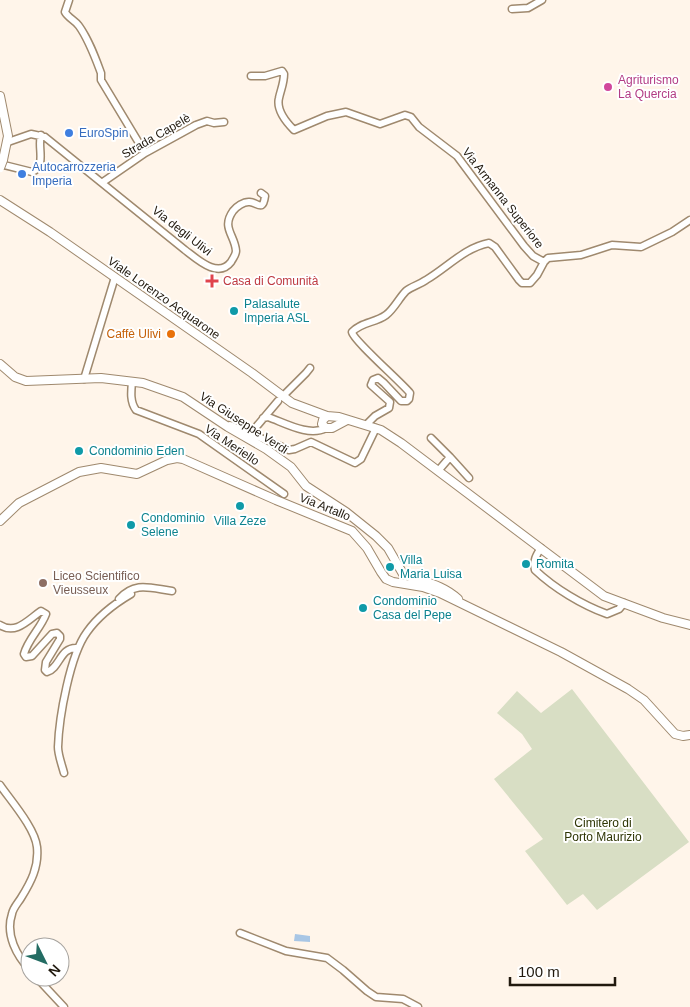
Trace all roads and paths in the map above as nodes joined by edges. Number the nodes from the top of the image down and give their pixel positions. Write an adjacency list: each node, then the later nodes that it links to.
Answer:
1 (69, 0): 9 (street)
2 (542, 0): 3 (street)
3 (512, 9)
4 (251, 76): 15 (street, Via Armanna Superiore)
5 (0, 96): 8 (street)
6 (224, 122): 9 (street, Strada Capelè)
7 (42, 135): 8 (street); 10 (street); 11 (street, Via degli Ulivi)
8 (8, 142): 10 (street)
9 (145, 153): 11 (street, Strada Capelè)
10 (1, 165)
11 (104, 182): 12 (street, Via degli Ulivi)
12 (261, 193)
13 (0, 200): 16 (street, Viale Lorenzo Acquarone)
14 (690, 220): 15 (street)
15 (544, 262): 25 (street)
16 (115, 277): 19 (street); 21 (street, Viale Lorenzo Acquarone)
17 (0, 364): 19 (street, Via Giuseppe Verdi)
18 (310, 368): 21 (street)
19 (84, 379): 20 (street, Via Giuseppe Verdi)
20 (132, 382): 23 (street, Via Giuseppe Verdi); 32 (street, Via Meriello)
21 (280, 399): 22 (street); 24 (street, Viale Lorenzo Acquarone)
22 (263, 418): 24 (street); 27 (street)
23 (219, 422): 27 (street); 37 (street, Via Giuseppe Verdi)
24 (327, 422): 25 (street)
25 (366, 425): 26 (street)
26 (376, 428): 27 (street); 30 (street)
27 (252, 433)
28 (431, 438): 29 (street)
29 (450, 457): 30 (street); 31 (street)
30 (438, 472): 34 (street)
31 (469, 478)
32 (284, 494)
33 (0, 521): 37 (street, Via Artallo)
34 (541, 548): 38 (street); 38 (street)
35 (172, 591): 39 (street)
36 (131, 594): 39 (street)
37 (461, 602): 43 (street, Via Artallo)
38 (624, 603): 41 (street)
39 (115, 604): 42 (street)
40 (0, 625): 42 (street)
41 (690, 625)
42 (77, 648): 44 (street)
43 (690, 735)
44 (64, 773)
45 (0, 785): 47 (street)
46 (240, 933): 50 (street)
47 (20, 959)
48 (45, 987): 49 (street)
49 (64, 1007)
50 (418, 1007)

